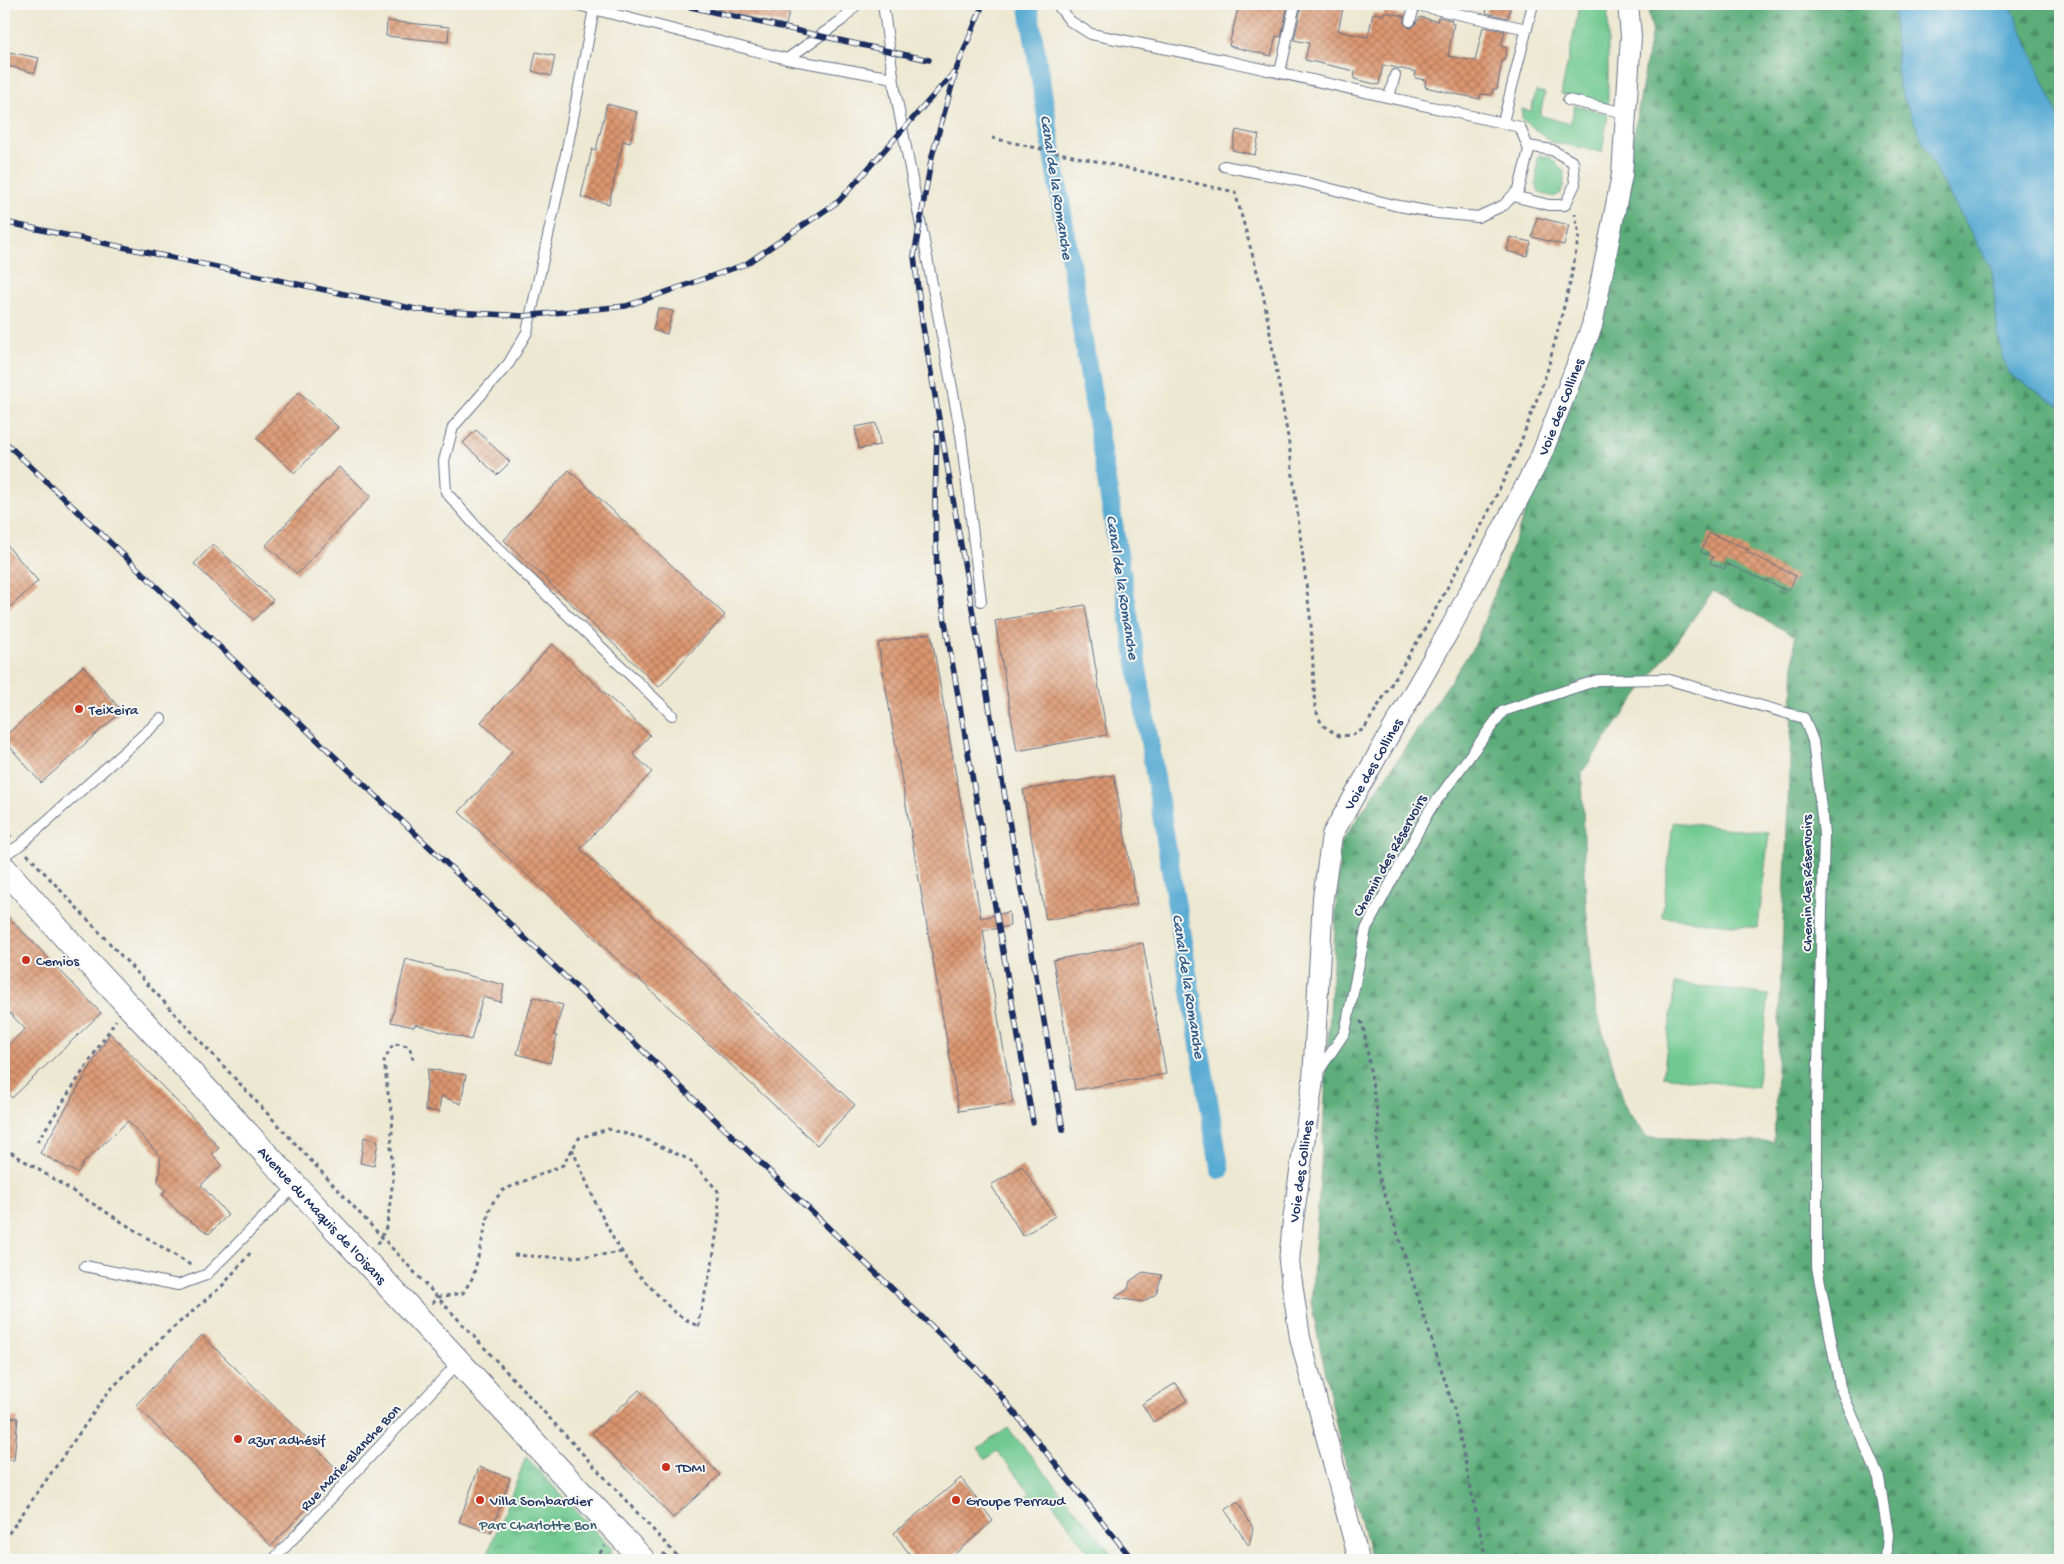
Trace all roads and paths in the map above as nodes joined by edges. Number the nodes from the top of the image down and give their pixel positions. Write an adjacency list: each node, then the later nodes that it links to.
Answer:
1 (574, 4): 9 (lane)
2 (857, 4): 12 (lane)
3 (883, 4): 15 (lane)
4 (1057, 4): 13 (lane)
5 (1295, 4): 13 (lane)
6 (1414, 4): 10 (lane); 11 (lane)
7 (1534, 4): 11 (lane)
8 (1628, 4): 18 (street, Voie des Collines)
9 (590, 7): 12 (lane); 26 (lane)
10 (1410, 21)
11 (1527, 29): 19 (lane)
12 (787, 59): 15 (lane)
13 (1280, 72): 16 (lane)
14 (1395, 75): 16 (lane)
15 (893, 78): 25 (lane)
16 (1389, 97): 19 (lane)
17 (1568, 100): 18 (lane)
18 (1626, 113): 35 (street, Voie des Collines)
19 (1503, 122): 21 (lane)
20 (992, 138): 24 (path)
21 (1528, 146): 23 (lane); 24 (lane)
22 (1224, 166): 23 (lane)
23 (1513, 196): 24 (lane)
24 (1568, 200)
25 (981, 602)
26 (672, 715)
27 (161, 719): 29 (lane)
28 (4, 829): 29 (path)
29 (20, 845): 30 (lane); 40 (path)
30 (4, 855)
31 (4, 868): 39 (street, Avenue du Maquis de l'Oisans)
32 (1350, 1006): 35 (lane, Chemin des Réservoirs); 58 (path); 59 (lane, Chemin des Réservoirs)
33 (120, 1016): 36 (path)
34 (414, 1062): 40 (path)
35 (1313, 1080): 57 (street, Voie des Collines)
36 (37, 1142)
37 (4, 1148): 46 (path)
38 (572, 1149): 42 (path); 42 (path); 48 (path)
39 (296, 1185): 44 (street, Avenue du Maquis de l'Oisans); 46 (lane)
40 (383, 1236): 44 (path); 48 (path)
41 (253, 1249): 47 (path)
42 (622, 1252): 43 (path)
43 (514, 1255)
44 (364, 1260): 49 (street, Avenue du Maquis de l'Oisans)
45 (84, 1266): 46 (lane)
46 (206, 1275): 47 (path)
47 (223, 1285): 51 (path)
48 (439, 1297): 49 (path); 56 (path)
49 (417, 1317): 50 (street, Avenue du Maquis de l'Oisans)
50 (454, 1368): 53 (lane, Rue Marie-Blanche Bon); 55 (street, Avenue du Maquis de l'Oisans)
51 (4, 1540)
52 (608, 1541): 54 (path)
53 (273, 1560)
54 (595, 1560)
55 (642, 1560)
56 (680, 1560)
57 (1359, 1560)
58 (1486, 1560)
59 (1886, 1560)

